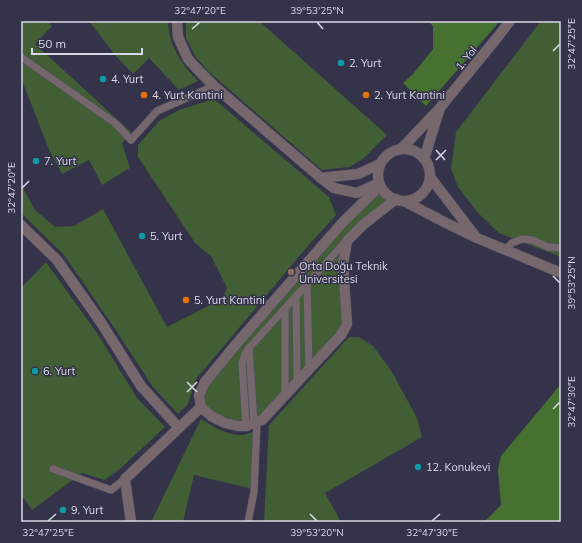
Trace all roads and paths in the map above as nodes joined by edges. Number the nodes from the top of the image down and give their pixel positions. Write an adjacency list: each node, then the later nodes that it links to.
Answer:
1 (177, 21): 4 (street)
2 (510, 21): 5 (street, 1. Yol)
3 (21, 57): 4 (lane)
4 (214, 86): 10 (street)
5 (439, 109): 6 (street, 1. Yol); 7 (street)
6 (401, 149): 7 (street); 8 (street)
7 (424, 158): 9 (street)
8 (380, 164): 10 (street); 11 (street)
9 (430, 177): 12 (street); 14 (street)
10 (321, 178): 11 (street)
11 (380, 184): 12 (street); 25 (street)
12 (400, 200): 14 (street); 15 (street)
13 (21, 225): 27 (street)
14 (477, 238): 17 (street)
15 (347, 241): 19 (lane); 22 (street)
16 (561, 248): 17 (lane)
17 (505, 250): 18 (street)
18 (561, 274)
19 (307, 284): 20 (lane); 22 (lane)
20 (296, 297): 21 (lane); 23 (lane)
21 (285, 309): 24 (lane); 26 (lane)
22 (309, 369): 23 (street)
23 (297, 382): 24 (street)
24 (285, 395): 26 (street)
25 (201, 407): 26 (street); 27 (street)
26 (252, 423): 31 (lane)
27 (180, 428): 29 (street)
28 (53, 469): 29 (lane)
29 (125, 478): 30 (street)
30 (131, 522)
31 (248, 522)

